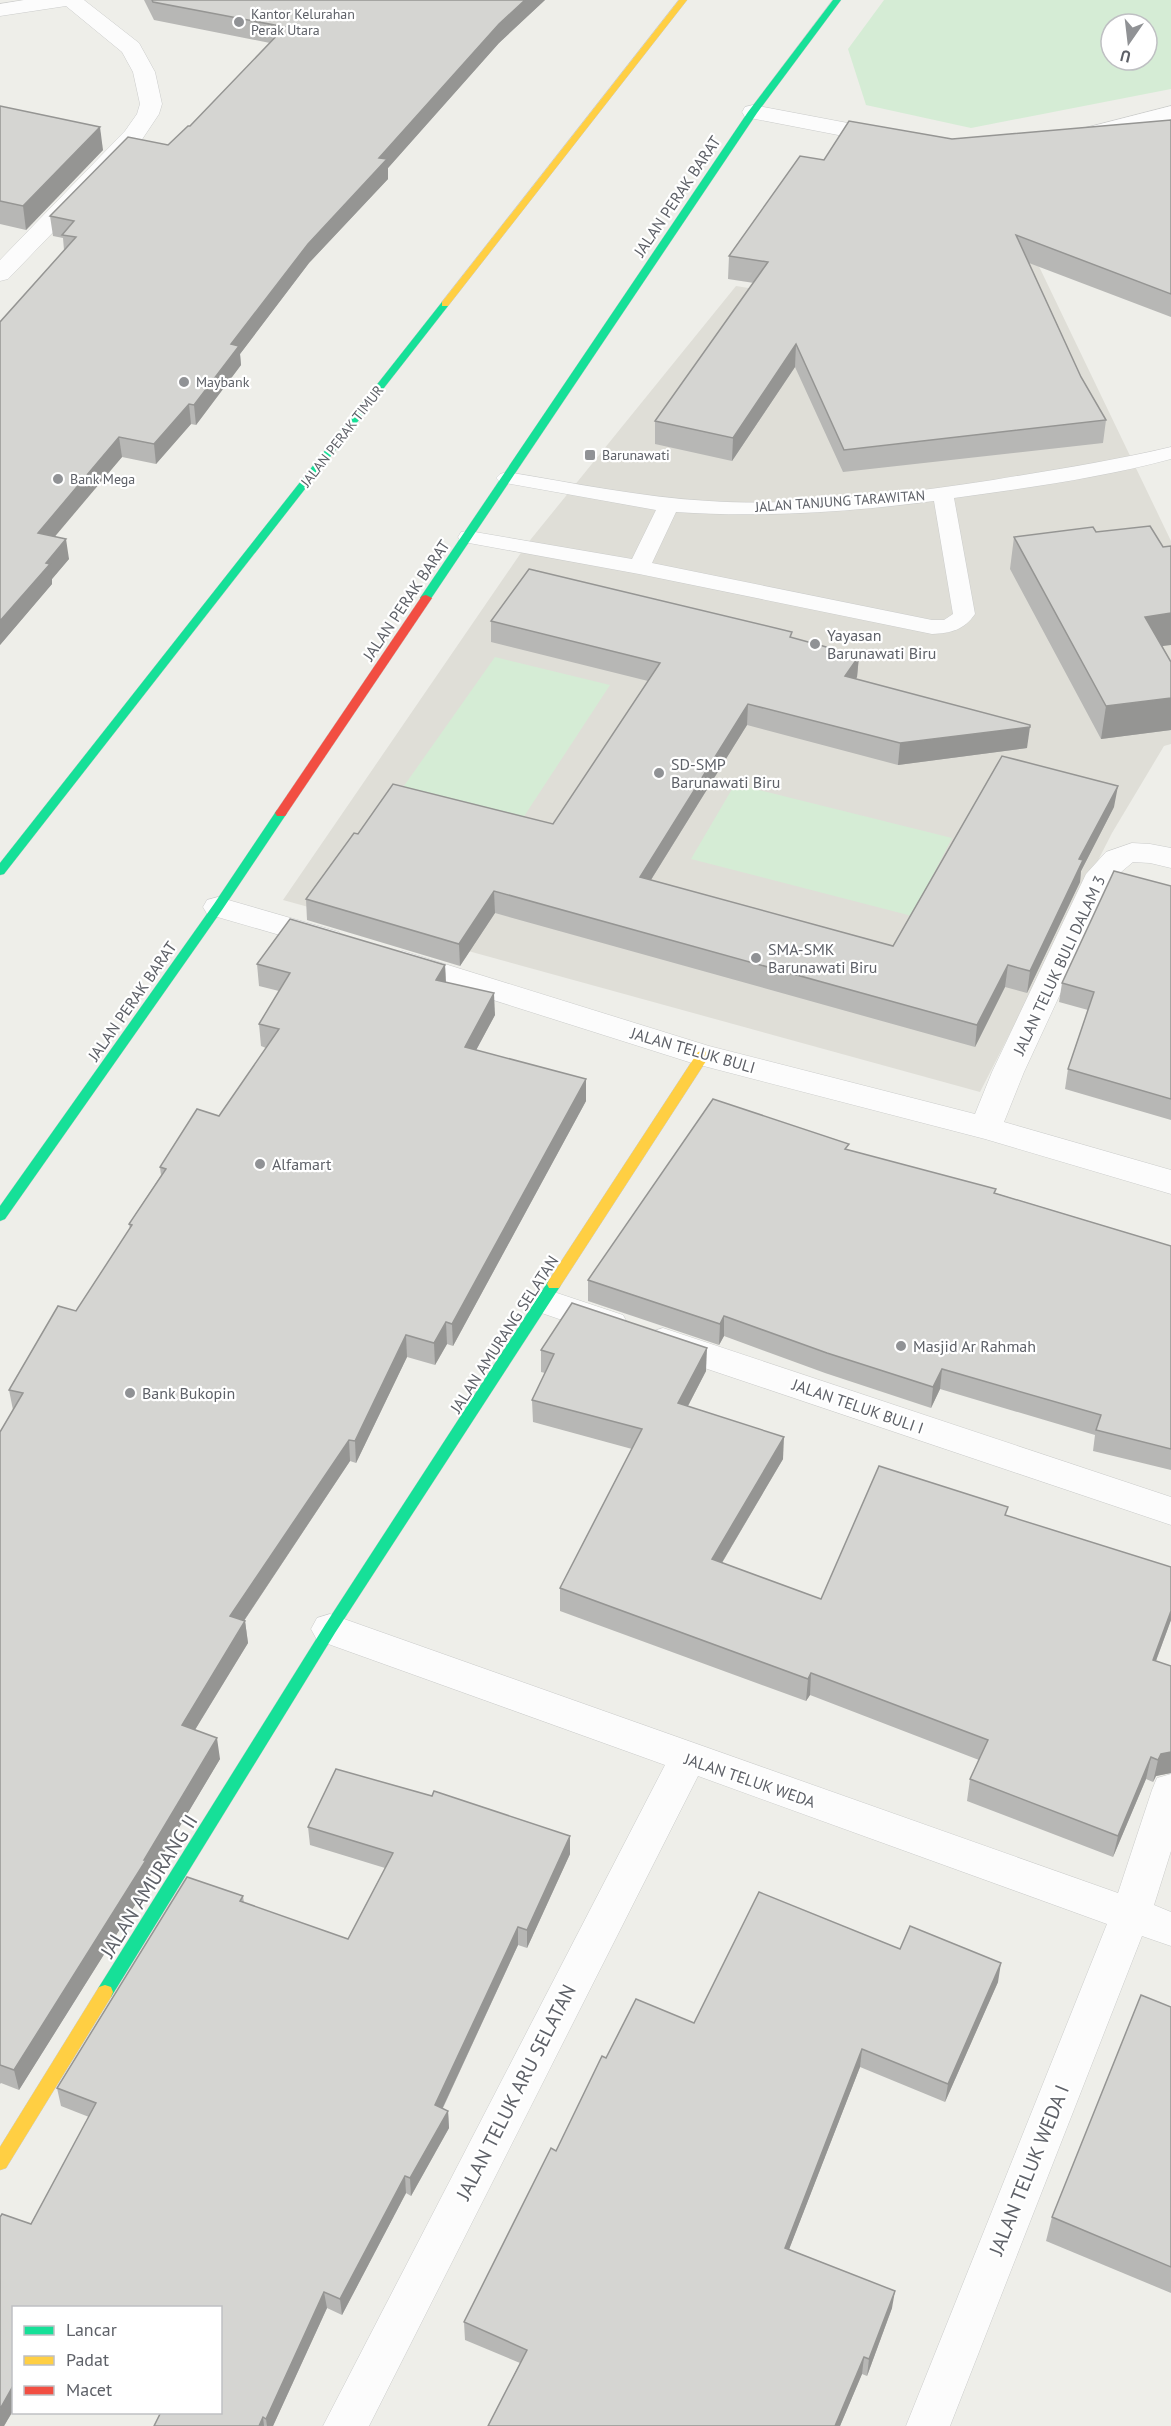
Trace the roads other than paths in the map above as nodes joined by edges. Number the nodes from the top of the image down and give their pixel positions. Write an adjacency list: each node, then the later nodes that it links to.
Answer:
1 (69, 0): 4 (street); 9 (street)
2 (683, 0): 17 (main road, JALAN PERAK TIMUR)
3 (837, 0): 5 (main road, JALAN PERAK BARAT)
4 (0, 10)
5 (753, 112): 8 (street); 11 (main road, JALAN PERAK BARAT)
6 (1171, 113): 7 (street)
7 (1068, 139)
8 (906, 140)
9 (0, 274)
10 (1171, 453): 12 (lane, JALAN TANJUNG TARAWITAN)
11 (507, 478): 13 (lane, JALAN TANJUNG TARAWITAN); 14 (main road, JALAN PERAK BARAT)
12 (943, 494): 13 (lane, JALAN TANJUNG TARAWITAN); 15 (lane)
13 (669, 505): 15 (lane)
14 (469, 537): 15 (lane); 18 (main road, JALAN PERAK BARAT)
15 (639, 567)
16 (1171, 858): 20 (street, JALAN TELUK BULI DALAM 3)
17 (0, 871)
18 (218, 907): 19 (street, JALAN TELUK BULI); 22 (main road, JALAN PERAK BARAT)
19 (703, 1055): 20 (street, JALAN TELUK BULI); 23 (main road, JALAN AMURANG SELATAN)
20 (986, 1128): 21 (street, JALAN TELUK BULI)
21 (1171, 1182)
22 (0, 1216)
23 (545, 1301): 24 (street, JALAN TELUK BULI I); 25 (main road, JALAN AMURANG SELATAN)
24 (1171, 1511)
25 (330, 1629): 26 (street, JALAN TELUK WEDA); 30 (main road, JALAN AMURANG II)
26 (687, 1759): 28 (street, JALAN TELUK WEDA); 31 (street, JALAN TELUK ARU SELATAN)
27 (1171, 1790): 28 (street)
28 (1131, 1914): 29 (street, JALAN TELUK WEDA); 32 (street, JALAN TELUK WEDA I)
29 (1171, 1929)
30 (0, 2162)
31 (345, 2426)
32 (927, 2426)

